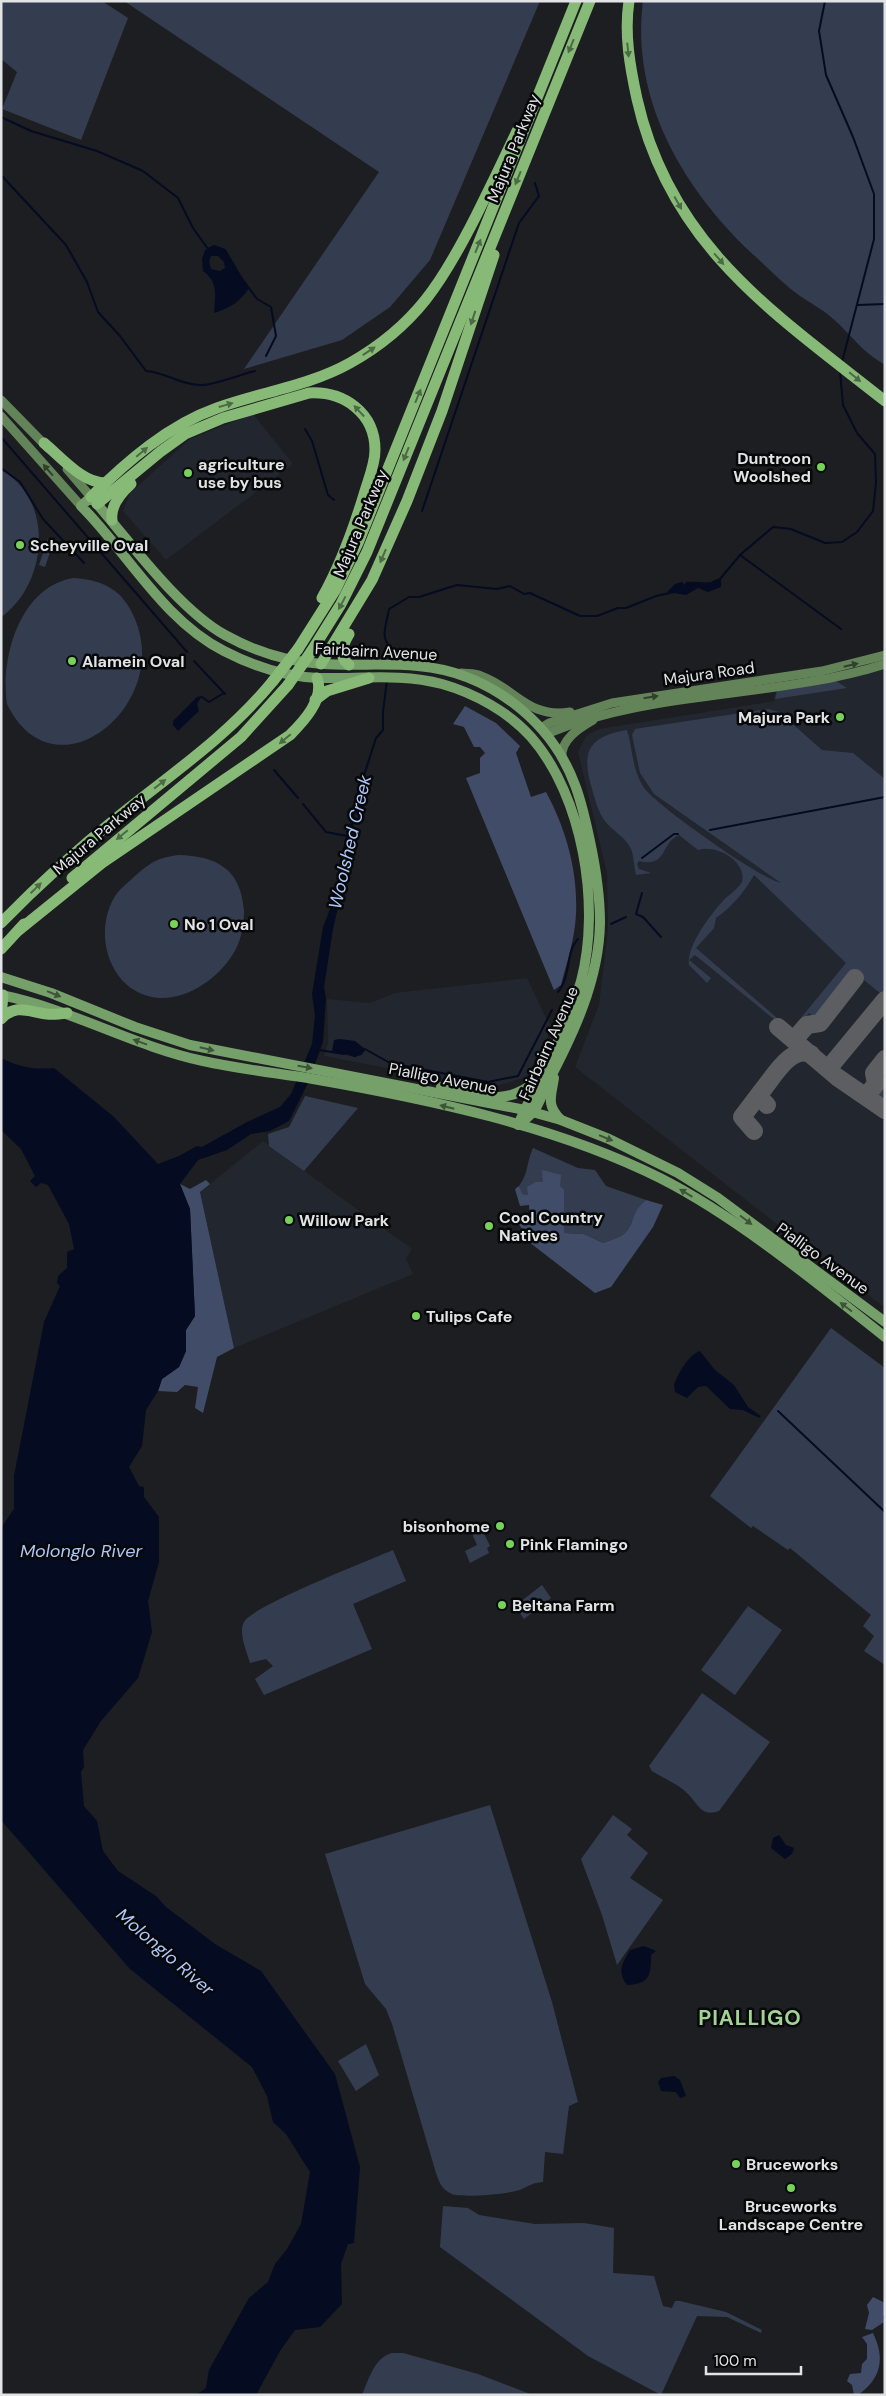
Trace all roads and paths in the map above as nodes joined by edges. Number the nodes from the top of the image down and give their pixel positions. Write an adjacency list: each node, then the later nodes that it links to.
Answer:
1 (576, 1): 4 (highway, Majura Parkway)
2 (590, 1): 5 (highway, Majura Parkway, one-way to 5)
3 (629, 1): 7 (highway, one-way to 7)
4 (540, 93): 11 (highway, one-way to 4); 16 (highway, Majura Parkway, one-way to 4)
5 (501, 221): 15 (highway, one-way to 15); 32 (highway, Majura Parkway, one-way to 32, bridge)
6 (1, 400): 10 (main road, Fairbairn Avenue)
7 (885, 401)
8 (1, 416): 13 (main road, Fairbairn Avenue, one-way to 8)
9 (185, 434): 12 (highway); 14 (highway); 16 (highway, one-way to 9)
10 (44, 443): 11 (highway); 12 (main road, Fairbairn Avenue)
11 (106, 483): 12 (highway)
12 (94, 500): 13 (main road); 14 (main road, Fairbairn Avenue)
13 (84, 510): 23 (main road, Fairbairn Avenue)
14 (112, 520): 18 (main road, Fairbairn Avenue)
15 (372, 580): 19 (highway); 21 (highway)
16 (298, 649): 31 (highway, Majura Parkway, one-way to 16, bridge)
17 (885, 655): 26 (main road, Majura Road, one-way to 17)
18 (292, 660): 19 (main road, Fairbairn Avenue); 23 (main road)
19 (321, 664): 21 (main road, Fairbairn Avenue); 23 (main road)
20 (885, 664): 27 (main road, Majura Road)
21 (349, 665): 22 (main road, Fairbairn Avenue)
22 (451, 672): 26 (main road); 28 (main road, Fairbairn Avenue)
23 (315, 676): 24 (main road, Fairbairn Avenue); 25 (highway)
24 (370, 678): 25 (highway); 29 (main road, Fairbairn Avenue)
25 (315, 700): 32 (highway, one-way to 32)
26 (602, 705): 28 (main road, Majura Road)
27 (604, 714): 28 (main road, Majura Road); 30 (main road)
28 (543, 731): 29 (main road); 30 (main road, Fairbairn Avenue)
29 (532, 738): 40 (main road, Fairbairn Avenue)
30 (562, 758): 39 (main road, Fairbairn Avenue)
31 (1, 923)
32 (19, 930): 33 (highway, Majura Parkway)
33 (1, 949)
34 (5, 978): 38 (main road, Pialligo Avenue, one-way to 38)
35 (5, 995): 36 (main road, Pialligo Avenue); 37 (highway)
36 (67, 1013): 37 (highway); 38 (main road, Pialligo Avenue, one-way to 36)
37 (1, 1018)
38 (275, 1067): 41 (main road, Pialligo Avenue)
39 (554, 1072): 43 (main road, Fairbairn Avenue); 44 (main road)
40 (540, 1076): 42 (main road); 43 (main road, Fairbairn Avenue)
41 (334, 1077): 42 (main road, Pialligo Avenue); 45 (main road, Pialligo Avenue, one-way to 41)
42 (371, 1079): 43 (main road, Pialligo Avenue)
43 (529, 1111): 44 (main road, Pialligo Avenue); 45 (main road, Fairbairn Avenue)
44 (561, 1120): 46 (main road, Pialligo Avenue, one-way to 46)
45 (518, 1125): 47 (main road, Pialligo Avenue, one-way to 45)
46 (885, 1322)
47 (885, 1337)

